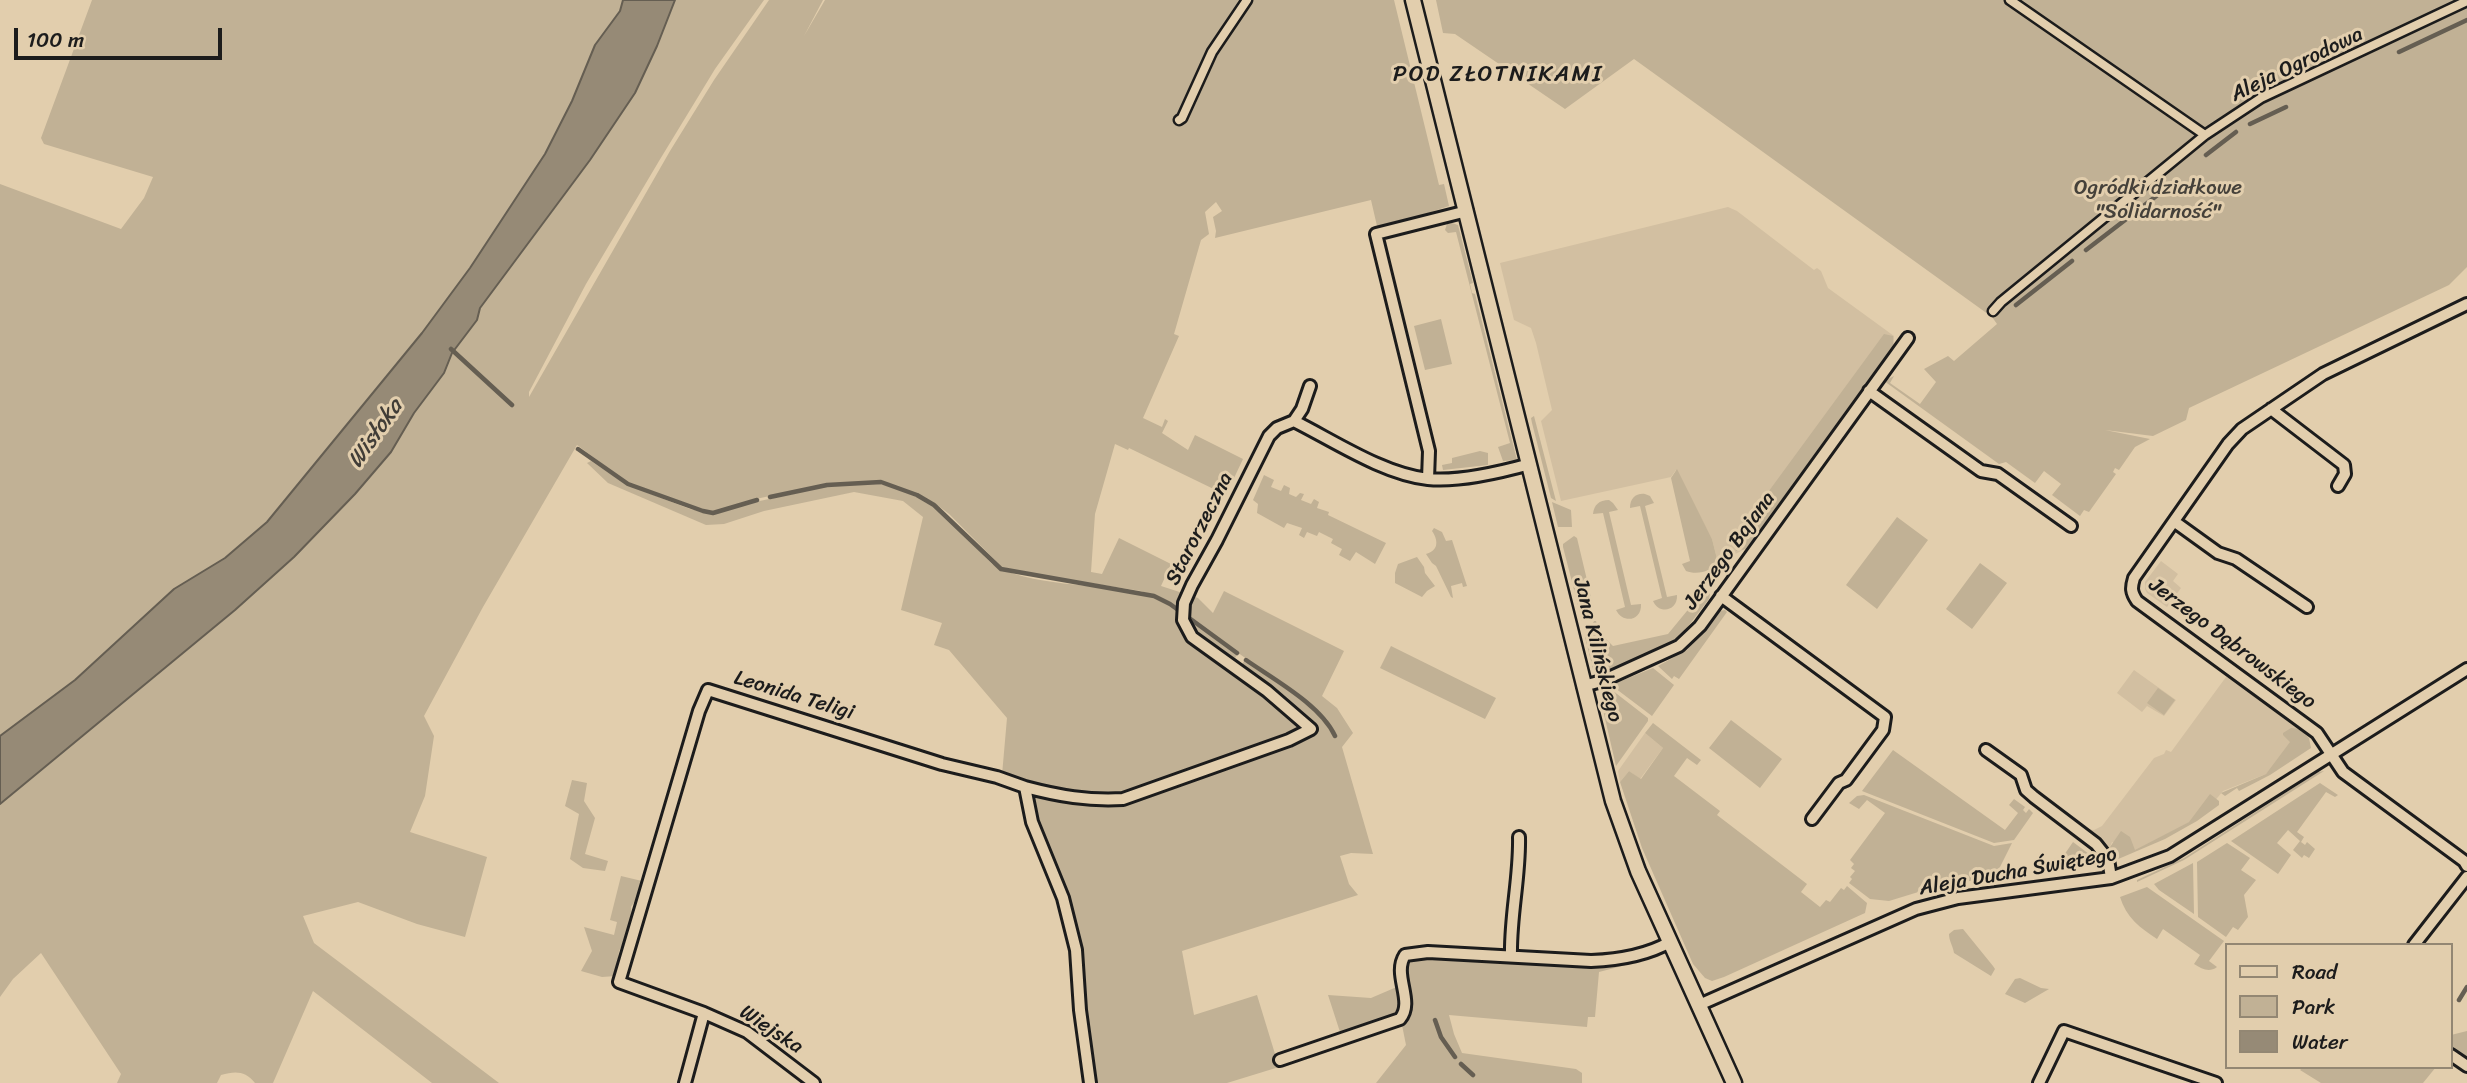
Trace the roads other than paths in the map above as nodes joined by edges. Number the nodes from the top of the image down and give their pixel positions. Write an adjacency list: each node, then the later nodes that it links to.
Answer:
1 (1247, 0): 5 (street)
2 (1413, 0): 7 (street, Jana Kilińskiego)
3 (2010, 0): 6 (street)
4 (2467, 1): 6 (street, Aleja Ogrodowa)
5 (1178, 120)
6 (2205, 135): 9 (street, Aleja Ogrodowa)
7 (1467, 211): 15 (street, Jana Kilińskiego); 16 (street)
8 (2467, 304): 13 (street, Jerzego Dąbrowskiego)
9 (1993, 311)
10 (1908, 338): 12 (street, Jerzego Bajana)
11 (1310, 386): 14 (street)
12 (1869, 391): 19 (street); 20 (street, Jerzego Bajana)
13 (2272, 409): 17 (street); 18 (street, Jerzego Dąbrowskiego)
14 (1294, 421): 16 (street); 26 (street, Starorzeczna)
15 (1530, 464): 16 (street); 23 (street, Jana Kilińskiego)
16 (1428, 479)
17 (2338, 486)
18 (2175, 522): 21 (street); 25 (street, Jerzego Dąbrowskiego)
19 (2071, 526)
20 (1721, 596): 23 (street, Jerzego Bajana); 27 (street)
21 (2307, 607)
22 (2467, 669): 25 (street, Aleja Ducha Świętego)
23 (1583, 685): 32 (street, Jana Kilińskiego)
24 (1986, 750): 31 (street)
25 (2331, 755): 29 (street); 31 (street, Aleja Ducha Świętego)
26 (1025, 787): 36 (street, Leonida Teligi); 40 (street)
27 (1812, 819)
28 (1519, 837): 34 (street)
29 (2467, 866)
30 (2467, 877): 33 (street)
31 (2111, 878): 35 (street, Aleja Ducha Świętego)
32 (1671, 942): 34 (street); 35 (street, Jana Kilińskiego)
33 (2416, 943)
34 (1511, 956): 37 (street)
35 (1699, 1005): 41 (street, Jana Kilińskiego)
36 (704, 1013): 38 (street); 39 (street, Wiejska)
37 (1280, 1060)
38 (685, 1083)
39 (814, 1083)
40 (1090, 1083)
41 (1734, 1083)
42 (2039, 1083): 43 (street)
43 (2216, 1083)

